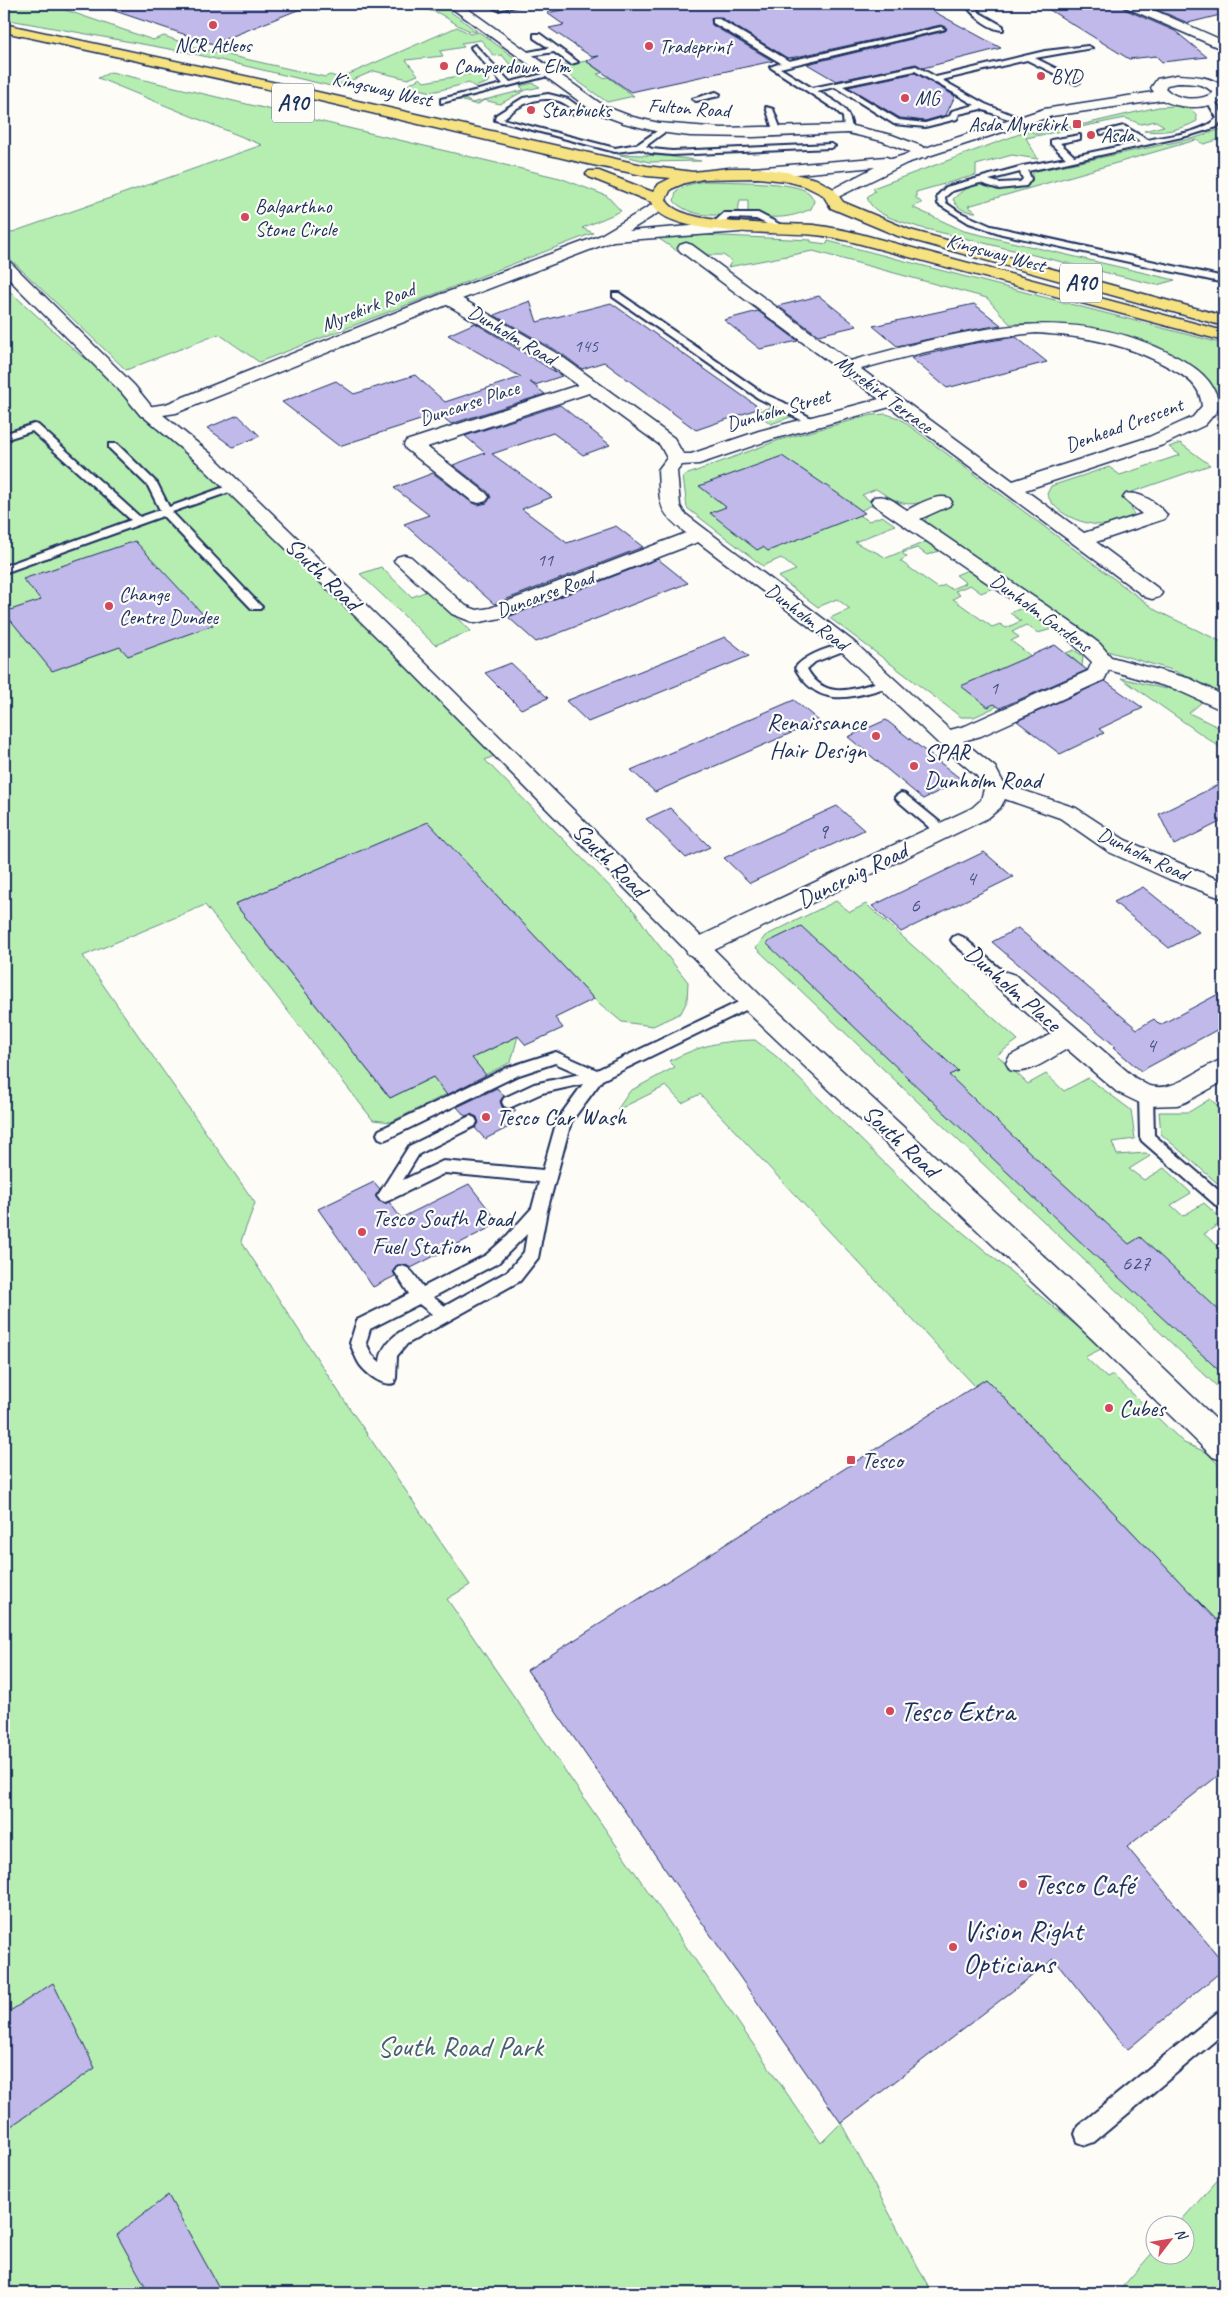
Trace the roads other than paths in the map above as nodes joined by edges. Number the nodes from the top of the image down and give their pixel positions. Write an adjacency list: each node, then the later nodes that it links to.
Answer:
1 (453, 4): 16 (street, Fulton Road)
2 (520, 4): 5 (lane)
3 (973, 4): 8 (lane)
4 (1130, 4): 12 (street)
5 (498, 8)
6 (716, 21): 19 (lane)
7 (4, 28): 48 (highway, Kingsway West / A90)
8 (1000, 28)
9 (941, 29): 19 (lane)
10 (537, 36): 15 (lane)
11 (4, 42): 51 (highway, Kingsway West / A90)
12 (1224, 46)
13 (475, 47): 23 (lane)
14 (1088, 48): 17 (lane)
15 (556, 49): 16 (lane); 18 (lane)
16 (526, 55): 20 (street, Fulton Road)
17 (1028, 57): 21 (lane); 22 (lane)
18 (574, 62)
19 (788, 64): 25 (lane)
20 (552, 74): 23 (lane); 35 (street, Fulton Road)
21 (936, 79): 24 (lane); 31 (lane)
22 (1076, 82)
23 (508, 85): 29 (lane)
24 (836, 85): 25 (lane); 31 (lane)
25 (811, 90): 36 (lane)
26 (716, 94): 28 (lane)
27 (1164, 95): 30 (street); 30 (street); 34 (street)
28 (696, 99)
29 (444, 101)
30 (1210, 101): 40 (lane)
31 (982, 106): 34 (lane)
32 (769, 109): 37 (lane)
33 (574, 112): 42 (lane)
34 (1019, 121): 43 (street)
35 (663, 129): 37 (street, Fulton Road); 42 (lane)
36 (848, 129): 37 (street, Fulton Road); 43 (street, Fulton Road)
37 (777, 130)
38 (1104, 132): 40 (lane)
39 (1076, 137): 44 (lane)
40 (1146, 142): 44 (lane)
41 (831, 146): 42 (lane)
42 (642, 147)
43 (925, 154): 45 (street)
44 (1071, 158): 46 (lane)
45 (902, 160): 47 (street); 50 (street)
46 (1023, 168): 49 (lane); 49 (lane)
47 (753, 173): 48 (highway, Kingsway West / A90); 50 (highway, Kingsway West / A90)
48 (692, 175): 51 (highway, Kingsway West / A90)
49 (980, 180): 57 (lane)
50 (835, 200): 53 (highway, Kingsway West / A90); 60 (highway, Kingsway West / A90)
51 (659, 202): 52 (highway, Kingsway West / A90); 54 (street, Myrekirk Road)
52 (742, 217): 53 (highway, Kingsway West / A90); 54 (street, Myrekirk Road)
53 (783, 228): 61 (highway, Kingsway West / A90)
54 (604, 239): 59 (street, Myrekirk Road)
55 (686, 248): 62 (street, Myrekirk Terrace)
56 (4, 265): 66 (street, South Road)
57 (1224, 280)
58 (616, 296): 67 (lane)
59 (448, 298): 63 (street, Dunholm Road); 66 (street, Myrekirk Road)
60 (1224, 321)
61 (1224, 336)
62 (847, 367): 64 (street, Myrekirk Terrace); 65 (street, Denhead Crescent)
63 (591, 387): 70 (street, Dunholm Road); 73 (street, Duncarse Place)
64 (893, 401): 67 (street, Dunholm Street); 72 (street, Myrekirk Terrace)
65 (1218, 407): 72 (street, Denhead Crescent)
66 (147, 412): 71 (street, South Road)
67 (813, 422): 70 (street, Dunholm Street)
68 (4, 437): 79 (lane)
69 (113, 446): 77 (lane)
70 (677, 459): 80 (street, Dunholm Road)
71 (234, 487): 77 (lane); 96 (street, South Road)
72 (1010, 488): 81 (street, Myrekirk Terrace)
73 (479, 497)
74 (1133, 498): 81 (street)
75 (881, 501): 78 (street, Dunholm Gardens)
76 (942, 502): 78 (street)
77 (166, 512): 79 (lane); 85 (lane)
78 (905, 518): 87 (street, Dunholm Gardens)
79 (138, 521): 83 (lane)
80 (700, 535): 82 (street, Duncarse Road); 86 (street, Dunholm Road)
81 (1081, 541): 84 (street, Myrekirk Terrace)
82 (404, 561)
83 (4, 570)
84 (1152, 593)
85 (256, 607)
86 (846, 646): 88 (street, Dunholm Road); 88 (lane)
87 (1103, 662): 89 (street); 90 (street, Dunholm Gardens)
88 (888, 684): 90 (street, Dunholm Road)
89 (1224, 704)
90 (946, 738): 91 (street, Dunholm Road)
91 (994, 789): 93 (street, Duncraig Road); 94 (street, Dunholm Road)
92 (901, 797): 93 (lane)
93 (942, 831): 96 (street, Duncraig Road)
94 (1224, 891)
95 (958, 940): 97 (lane, Dunholm Place)
96 (697, 948): 98 (street, South Road)
97 (1006, 981): 99 (street, Dunholm Place)
98 (751, 1001): 102 (lane); 113 (street, South Road)
99 (1069, 1036): 100 (street, Dunholm Place); 103 (street, Dunholm Place)
100 (1020, 1063)
101 (1224, 1069): 103 (street)
102 (597, 1076): 104 (lane); 106 (lane); 107 (lane)
103 (1146, 1096): 108 (lane)
104 (509, 1102)
105 (470, 1122): 107 (lane)
106 (384, 1134)
107 (549, 1177): 109 (lane)
108 (1224, 1204)
109 (539, 1211): 111 (lane); 112 (lane)
110 (403, 1272): 111 (lane)
111 (420, 1296): 112 (lane); 112 (lane)
112 (445, 1315)
113 (1224, 1447)
114 (1224, 2020): 115 (lane)
115 (1086, 2134)

